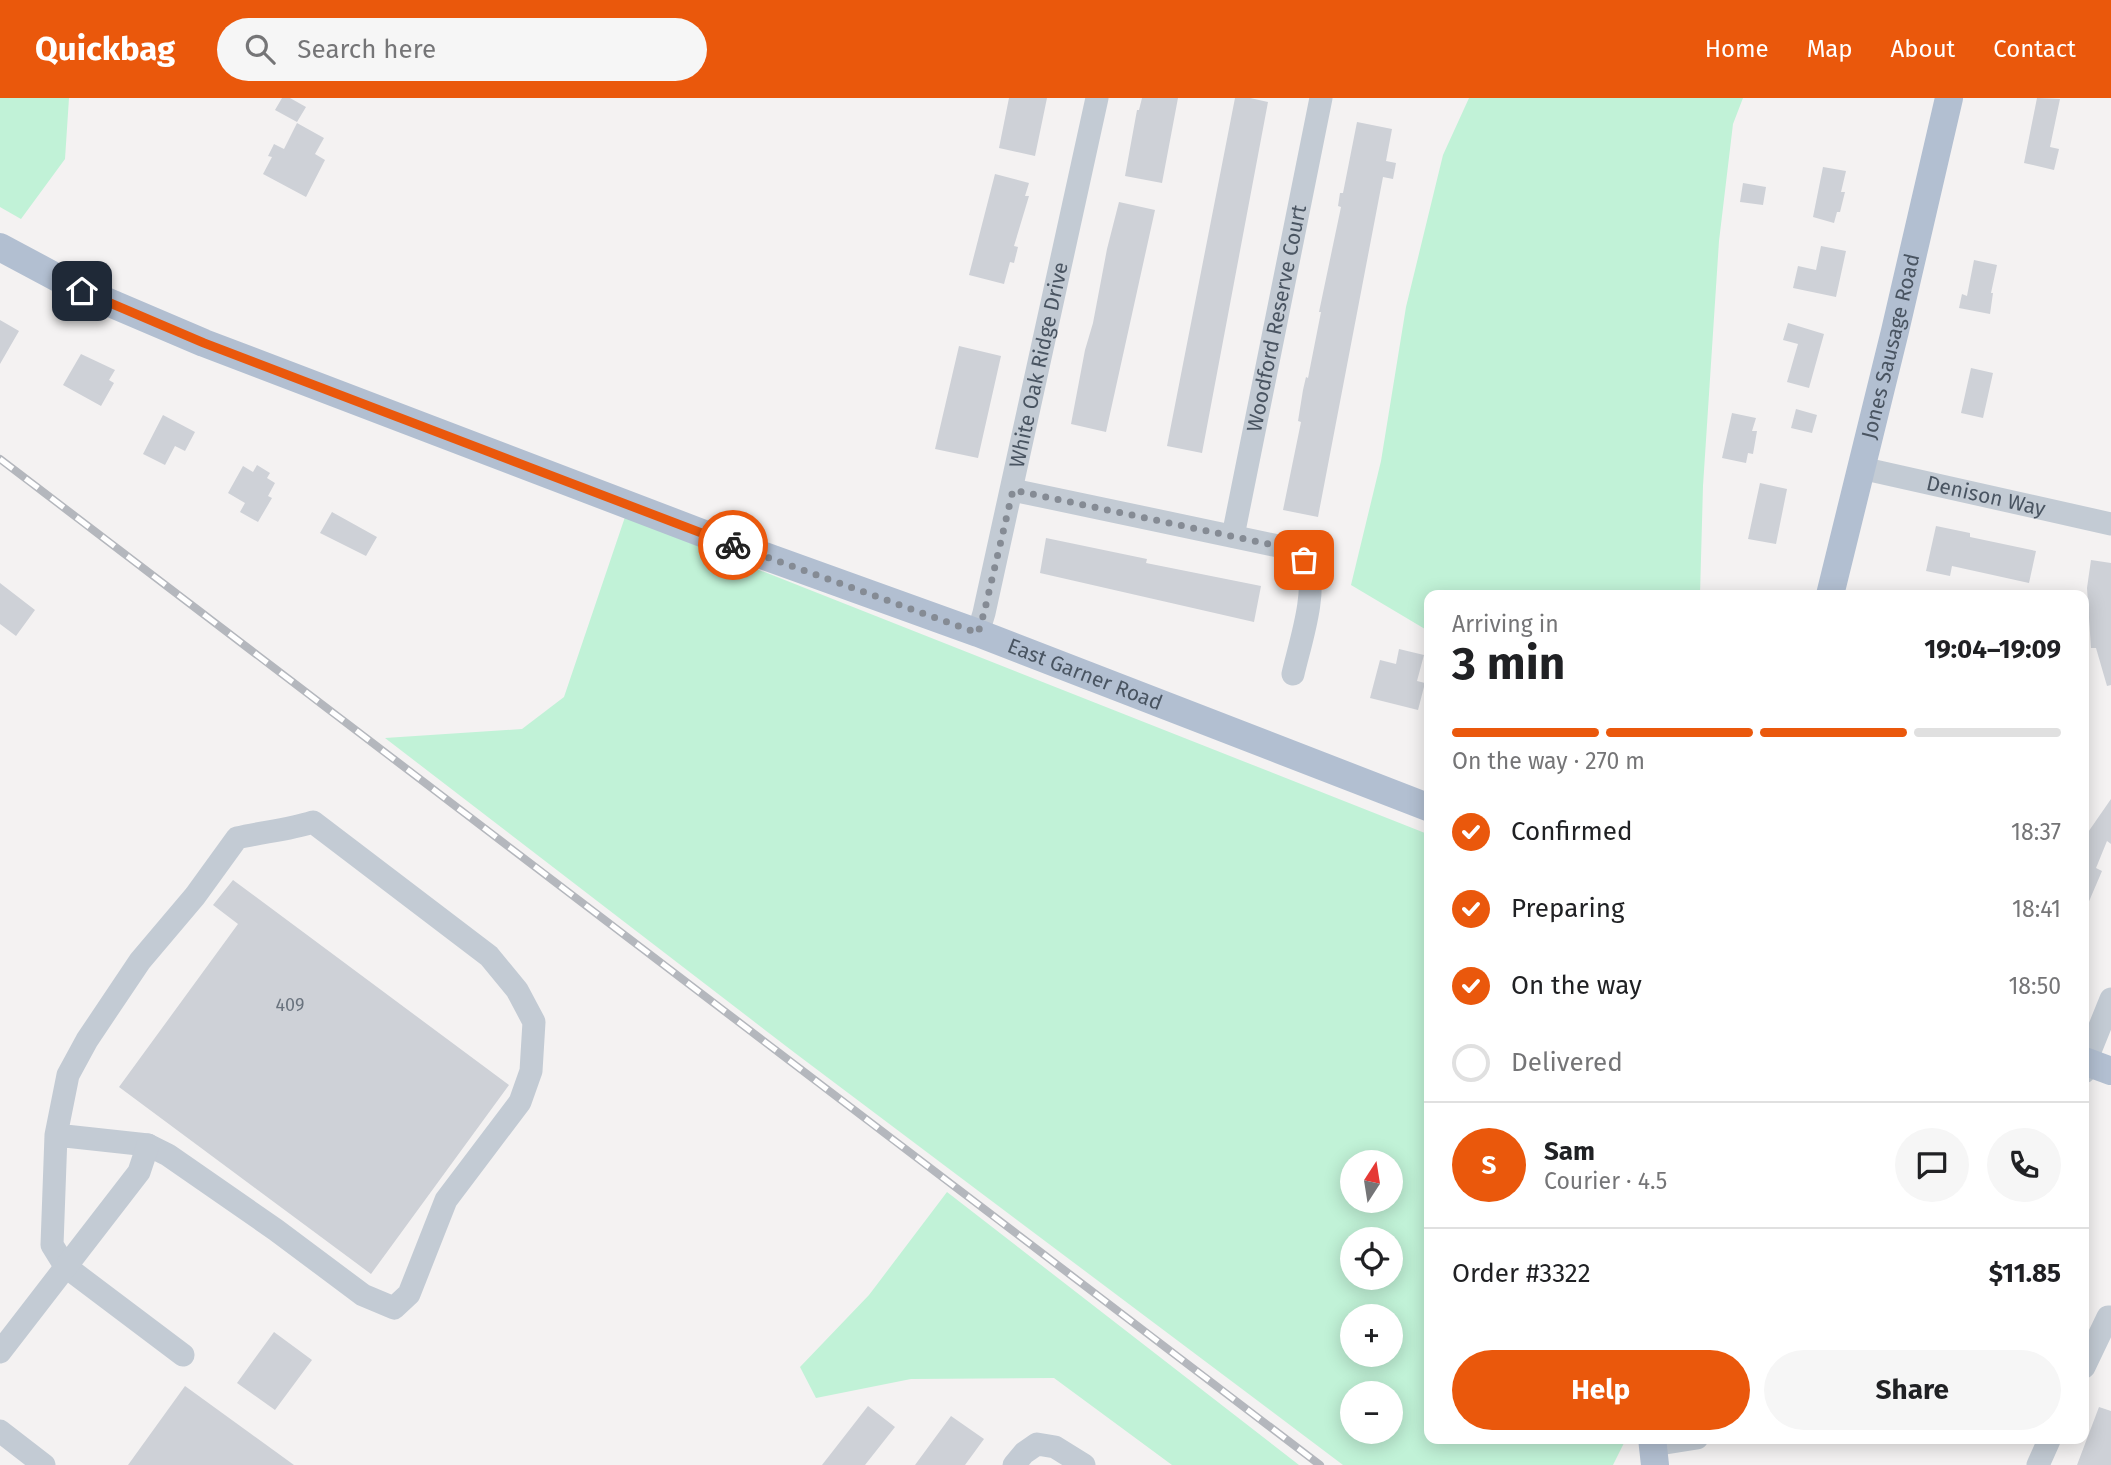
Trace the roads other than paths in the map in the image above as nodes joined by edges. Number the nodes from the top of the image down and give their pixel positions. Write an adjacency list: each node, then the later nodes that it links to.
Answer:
1 (1097, 98): 6 (street, White Oak Ridge Drive)
2 (1321, 98): 8 (street, Woodford Reserve Court)
3 (1949, 98): 5 (main road, Jones Sausage Road)
4 (0, 247): 10 (main road, East Garner Road)
5 (1861, 468): 7 (street, Denison Way); 9 (main road, Jones Sausage Road)
6 (1013, 490): 8 (street); 10 (street, White Oak Ridge Drive)
7 (2111, 524)
8 (1233, 536): 11 (street)
9 (1831, 590)
10 (978, 633): 12 (main road, East Garner Road)
11 (1293, 674)
12 (1424, 806)
13 (2111, 999): 14 (street)
14 (2091, 1066)
15 (56, 1135): 16 (street); 16 (street); 17 (street)
16 (148, 1145): 17 (street)
17 (65, 1266): 19 (street); 20 (street)
18 (2111, 1317): 21 (street)
19 (0, 1352)
20 (183, 1355)
21 (2089, 1357)
22 (0, 1431): 26 (street)
23 (1676, 1444): 25 (street)
24 (2047, 1444): 29 (street)
25 (1654, 1450)
26 (44, 1465)
27 (1014, 1465): 28 (street)
28 (1084, 1465)
29 (2038, 1465)

